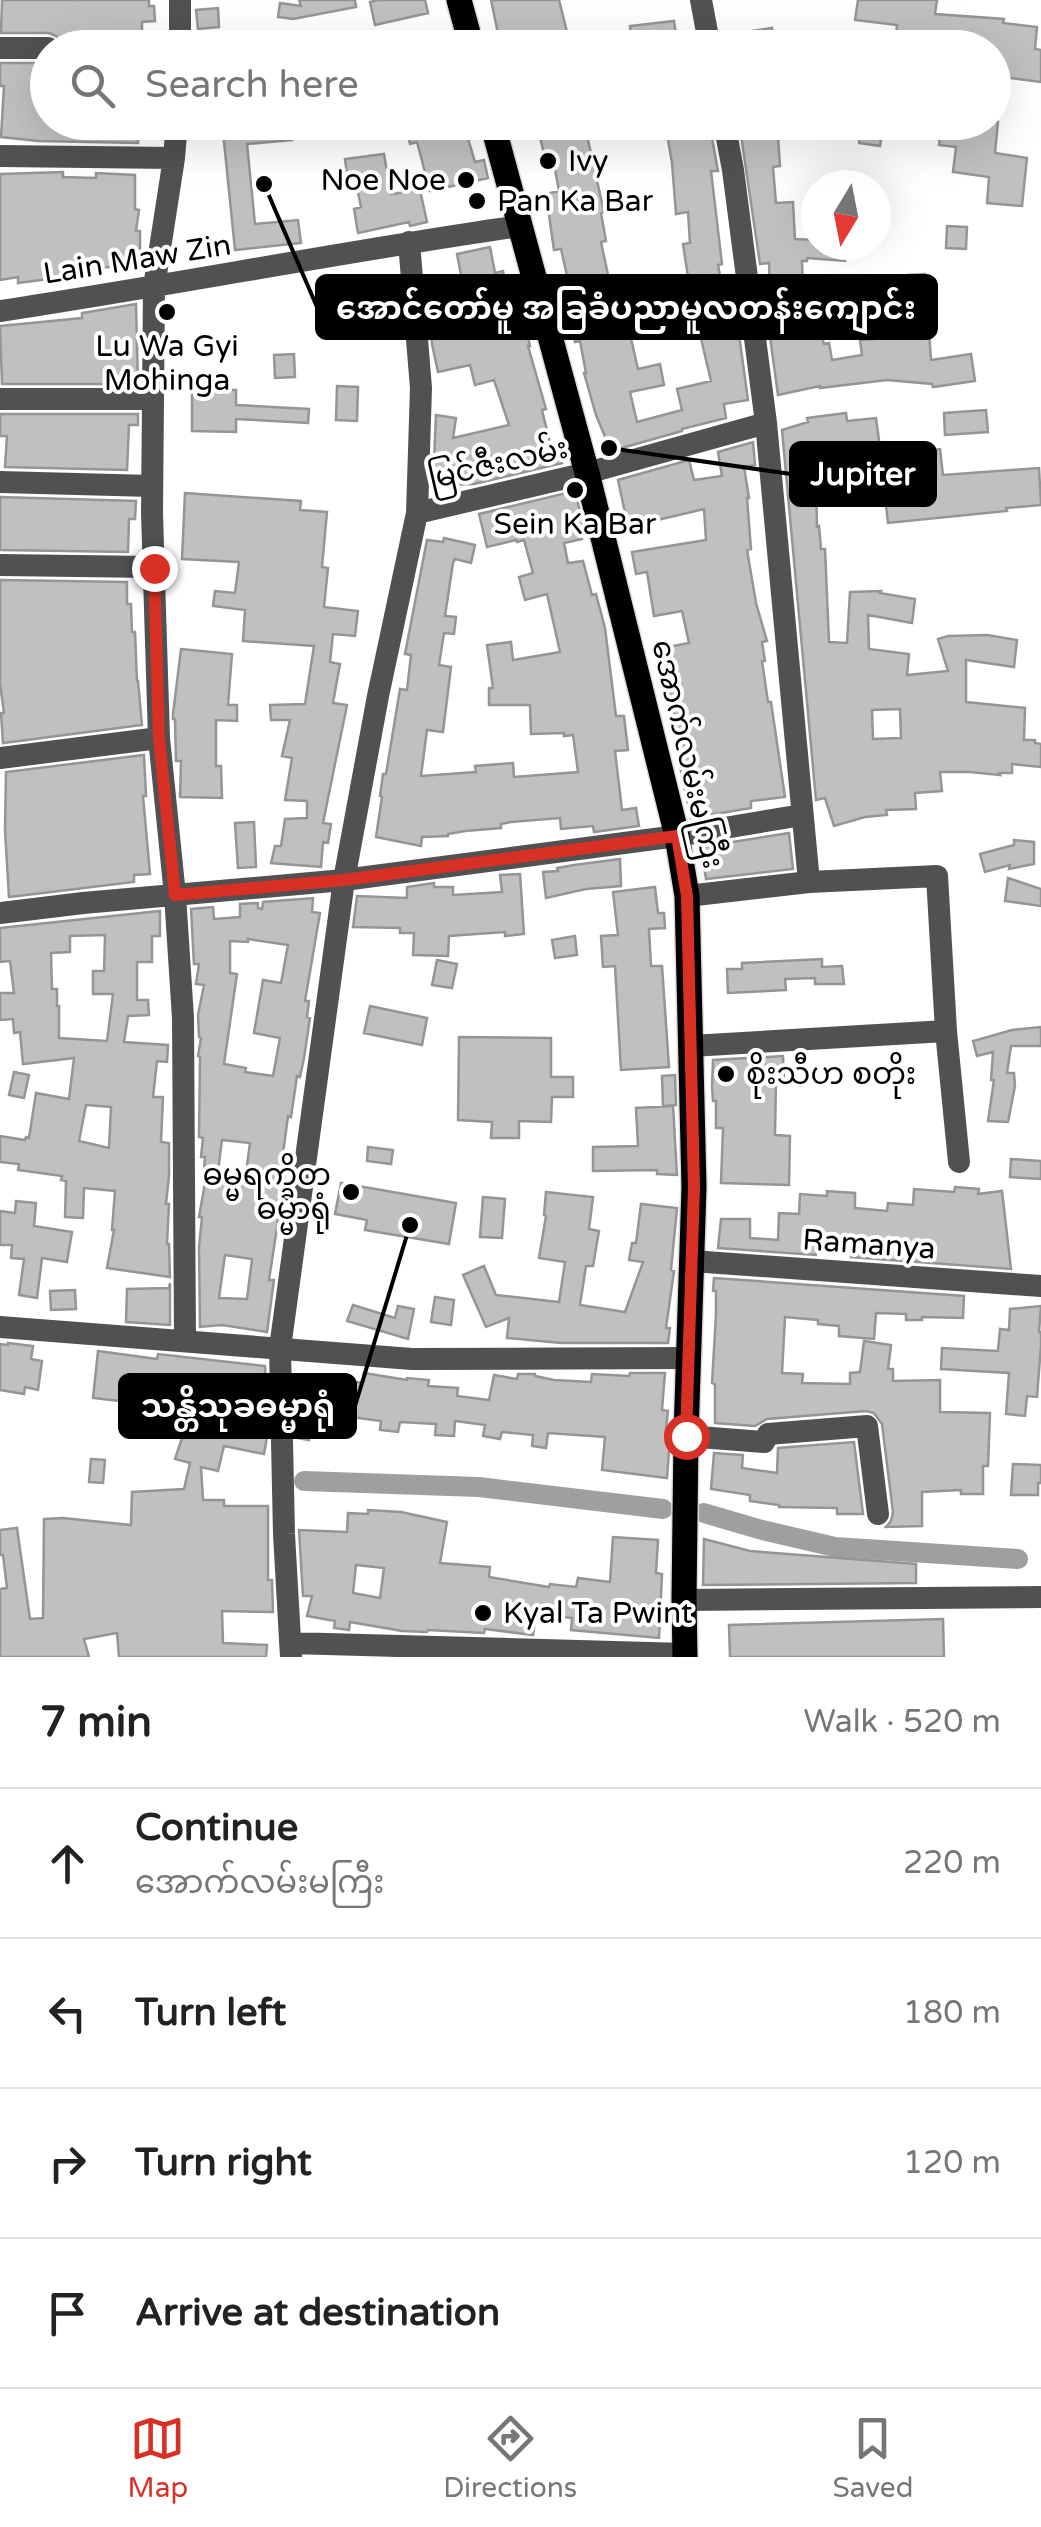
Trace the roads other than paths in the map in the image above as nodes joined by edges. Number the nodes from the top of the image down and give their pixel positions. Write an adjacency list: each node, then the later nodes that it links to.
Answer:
1 (180, 0): 4 (street)
2 (459, 0): 5 (main road)
3 (701, 0): 6 (street)
4 (180, 30)
5 (467, 30)
6 (707, 30)
7 (0, 48): 8 (street)
8 (30, 48)
9 (175, 140): 13 (street)
10 (497, 140): 14 (main road, အောက်လမ်းမကြီး)
11 (727, 140): 20 (street)
12 (0, 156): 13 (street)
13 (174, 158): 16 (street)
14 (520, 226): 15 (street, Lain Maw Zin); 21 (main road, အောက်လမ်းမကြီး)
15 (410, 242): 16 (street, Lain Maw Zin); 24 (street)
16 (154, 288): 17 (street, Lain Maw Zin); 19 (street)
17 (0, 311)
18 (0, 399): 19 (street)
19 (153, 399): 23 (street)
20 (766, 423): 21 (street, မြင်ဇီးလမ်း); 29 (street)
21 (587, 473): 24 (street, မြင်ဇီးလမ်း); 30 (main road, အောက်လမ်းမကြီး)
22 (0, 482): 23 (street)
23 (152, 486): 26 (street)
24 (416, 514): 31 (street)
25 (0, 565): 26 (street)
26 (154, 568): 27 (street)
27 (159, 738): 28 (street); 33 (street)
28 (0, 758)
29 (802, 815): 30 (street); 32 (street)
30 (677, 836): 31 (street); 34 (main road, အောက်လမ်းမကြီး)
31 (344, 880): 33 (street); 43 (street)
32 (809, 882): 34 (street); 36 (street)
33 (175, 895): 35 (street); 42 (street)
34 (687, 896): 37 (main road, အောက်လမ်းမကြီး)
35 (0, 913)
36 (946, 1031): 37 (street); 38 (street)
37 (692, 1046): 39 (main road, အောက်လမ်းမကြီး)
38 (959, 1162)
39 (692, 1261): 40 (street, Ramanya); 44 (main road, အောက်လမ်းမကြီး)
40 (1041, 1286)
41 (0, 1327): 42 (street)
42 (185, 1341): 43 (street)
43 (280, 1348): 44 (street); 49 (street)
44 (688, 1358): 45 (main road, အောက်လမ်းမကြီး)
45 (686, 1436): 46 (street); 48 (main road, အောက်လမ်းမကြီး)
46 (878, 1514)
47 (1041, 1597): 48 (street)
48 (684, 1600): 50 (main road, အောက်လမ်းမကြီး)
49 (290, 1650): 50 (street)
50 (685, 1655)

